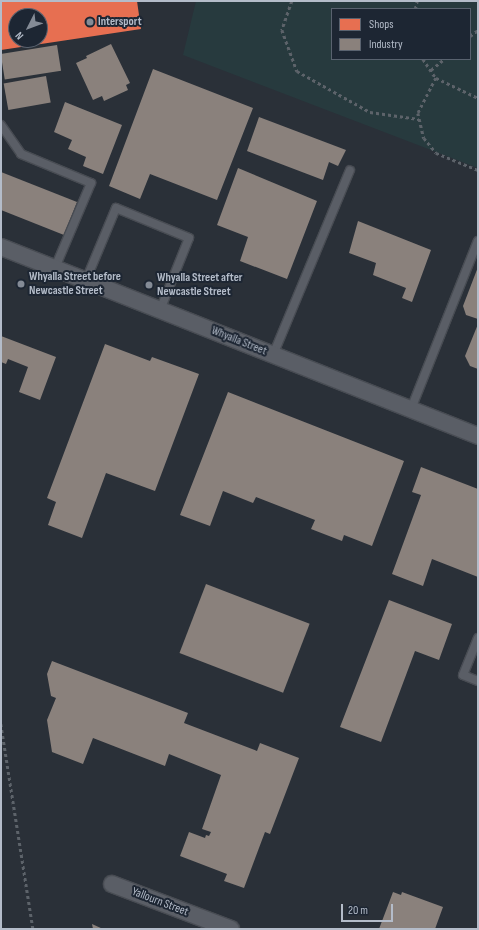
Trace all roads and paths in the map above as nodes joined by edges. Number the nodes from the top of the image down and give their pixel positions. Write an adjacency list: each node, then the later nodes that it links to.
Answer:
1 (292, 1): 7 (path)
2 (424, 60): 4 (path)
3 (443, 60): 4 (path)
4 (431, 70): 5 (path)
5 (436, 78): 6 (path); 7 (path)
6 (478, 98)
7 (419, 119): 10 (path)
8 (1, 125): 13 (lane)
9 (350, 170): 16 (lane)
10 (478, 170)
11 (478, 241): 17 (lane)
12 (1, 247): 13 (street, Whyalla Street)
13 (55, 268): 14 (street, Whyalla Street)
14 (86, 280): 15 (street, Whyalla Street); 15 (lane)
15 (160, 310): 16 (street, Whyalla Street)
16 (273, 355): 17 (street, Whyalla Street)
17 (411, 410): 18 (street, Whyalla Street)
18 (478, 436)
19 (478, 638): 20 (lane)
20 (478, 681)
21 (1, 724): 23 (path)
22 (112, 884): 24 (street, Yallourn Street)
23 (33, 929)
24 (231, 929)

